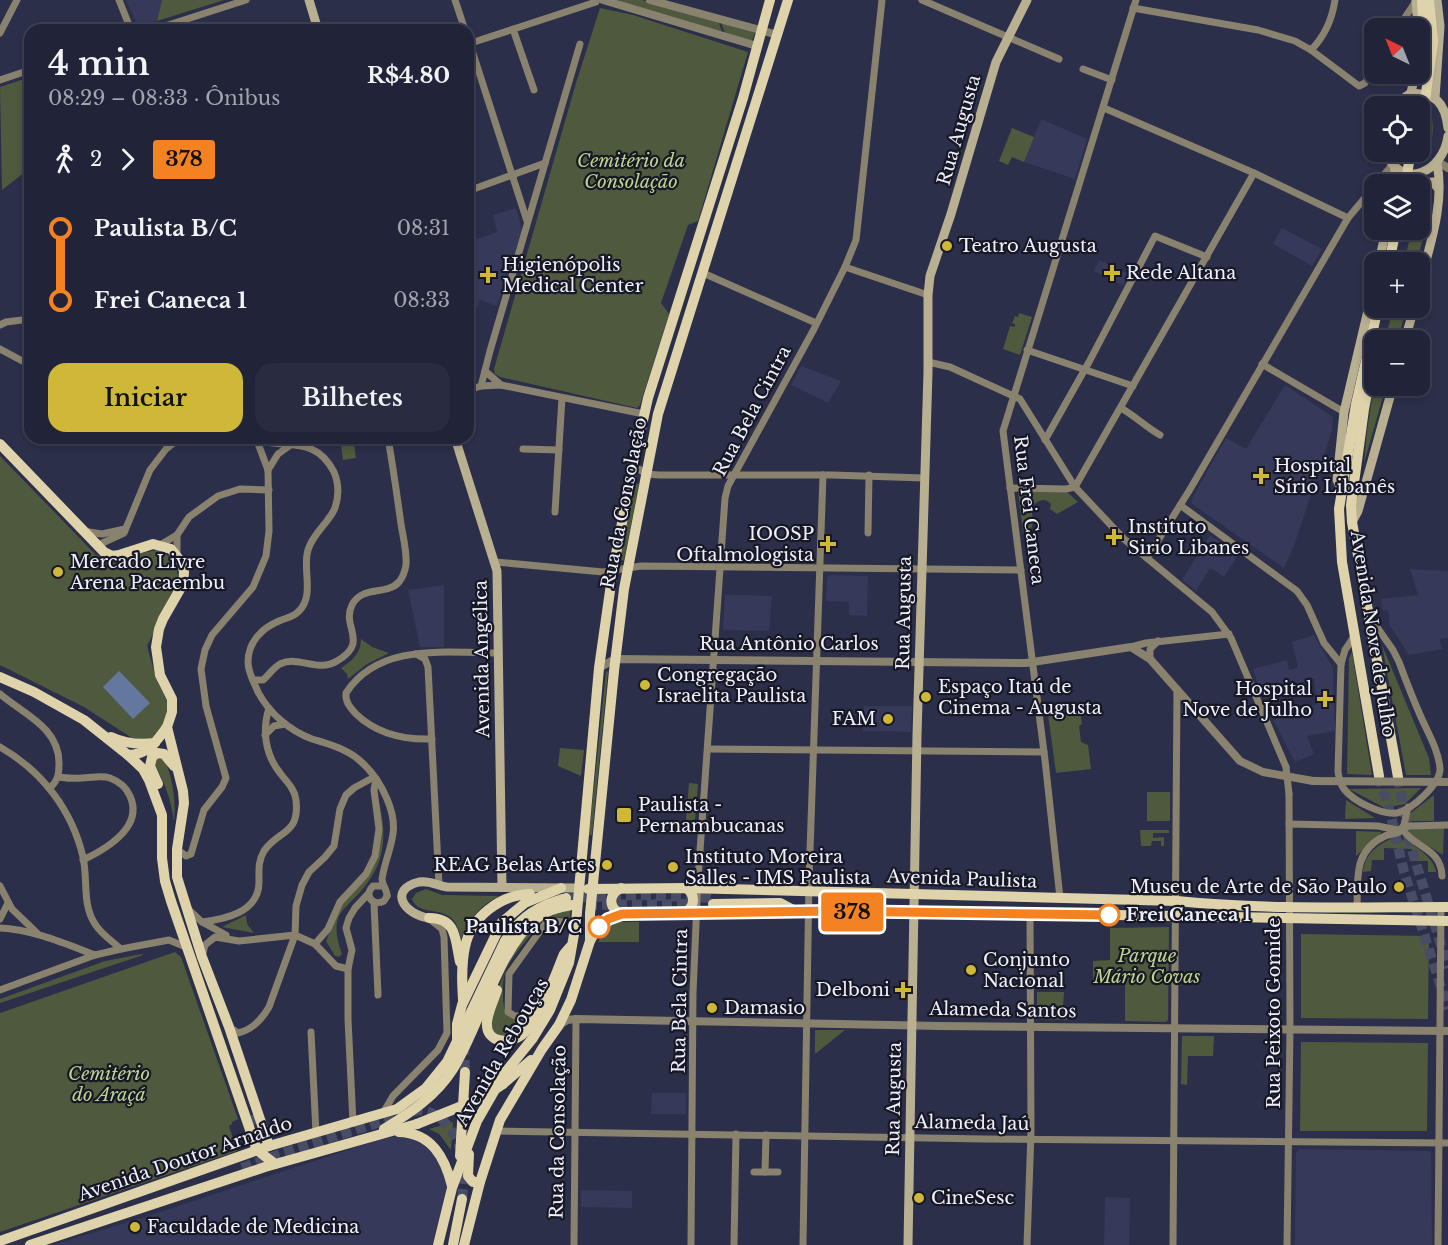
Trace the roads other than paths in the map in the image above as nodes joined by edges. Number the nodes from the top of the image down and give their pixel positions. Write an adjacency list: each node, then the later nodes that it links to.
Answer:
1 (17, 0): 19 (street)
2 (119, 0): 24 (street)
3 (246, 0): 25 (street)
4 (309, 0): 26 (main road)
5 (455, 0): 27 (street)
6 (650, 0): 23 (street)
7 (770, 0): 30 (main road, Rua da Consolação)
8 (788, 0): 31 (main road, Rua da Consolação)
9 (882, 0): 74 (street, Rua Bela Cintra)
10 (922, 0): 33 (street)
11 (1027, 0): 33 (main road, Rua Augusta)
12 (1136, 0): 18 (street, Rua Frei Caneca)
13 (1335, 0): 37 (street)
14 (1419, 0): 21 (street); 22 (main road); 49 (main road, bridge)
15 (1429, 0): 50 (main road, bridge)
16 (1437, 0): 51 (main road)
17 (599, 1): 29 (street); 32 (street)
18 (1133, 8): 37 (street); 43 (street, Rua Frei Caneca)
19 (12, 9): 20 (street); 28 (street)
20 (3, 10)
21 (1404, 18)
22 (1418, 18)
23 (720, 20): 30 (street); 32 (street)
24 (129, 24)
25 (172, 24)
26 (316, 24)
27 (463, 24)
28 (1, 28)
29 (513, 29): 34 (street); 46 (street)
30 (761, 32): 31 (street); 36 (main road, Rua da Consolação)
31 (778, 35): 71 (main road, Rua da Consolação)
32 (725, 37): 36 (street)
33 (1008, 38): 39 (street); 76 (main road, Rua Augusta)
34 (474, 41)
35 (580, 44): 58 (street)
36 (757, 46): 70 (main road, Rua da Consolação)
37 (1311, 50): 44 (street)
38 (474, 57): 61 (street)
39 (1059, 59)
40 (1083, 69): 43 (street)
41 (24, 72): 42 (street)
42 (0, 80)
43 (1112, 80): 53 (street, Rua Frei Caneca)
44 (1364, 84)
45 (1413, 84): 47 (main road)
46 (534, 90)
47 (1411, 93): 48 (main road); 51 (main road)
48 (1406, 96)
49 (1419, 96)
50 (1426, 96)
51 (1435, 98): 52 (main road)
52 (1446, 106): 54 (main road)
53 (1104, 108): 60 (street); 83 (street, Rua Frei Caneca)
54 (1448, 128)
55 (1448, 136): 57 (main road)
56 (1392, 162): 59 (main road)
57 (1444, 162): 59 (main road); 65 (main road)
58 (545, 163): 61 (street); 69 (street)
59 (1394, 165): 62 (street); 63 (main road)
60 (1254, 173): 68 (street); 73 (street)
61 (513, 174): 66 (street); 69 (street)
62 (1386, 174)
63 (1394, 174)
64 (1430, 181): 65 (main road)
65 (1438, 188): 72 (main road)
66 (474, 189)
67 (1364, 199): 68 (street)
68 (1348, 218): 86 (street)
69 (527, 223): 88 (street)
70 (702, 226): 71 (main road); 99 (main road, Rua da Consolação)
71 (717, 229): 75 (main road, Rua da Consolação)
72 (1428, 252)
73 (1207, 257): 87 (street); 91 (street)
74 (845, 267): 76 (street); 80 (street, Rua Bela Cintra)
75 (703, 273): 80 (street); 113 (main road, Rua da Consolação)
76 (928, 295): 85 (main road, Rua Augusta)
77 (1366, 318): 98 (main road, Avenida Nove de Julho)
78 (1376, 318): 108 (main road)
79 (24, 320): 81 (street)
80 (816, 323): 114 (street, Rua Bela Cintra)
81 (0, 325)
82 (0, 349): 84 (street)
83 (1027, 350): 87 (street); 93 (street, Rua Frei Caneca)
84 (24, 361)
85 (928, 363): 93 (street, Rua Peixoto Gomide); 117 (main road, Rua Augusta)
86 (1262, 364): 98 (street); 122 (street)
87 (1085, 369): 91 (street); 101 (street)
88 (485, 371): 89 (street); 90 (street)
89 (501, 385): 90 (street); 96 (street)
90 (481, 386): 92 (street)
91 (1133, 386): 97 (street)
92 (474, 388)
93 (1014, 395): 101 (street, Rua Peixoto Gomide); 119 (street, Rua Frei Caneca)
94 (1366, 396): 108 (main road)
95 (1390, 396): 124 (main road)
96 (562, 398): 99 (street); 110 (street)
97 (1121, 408): 100 (street); 118 (street)
98 (1344, 412): 121 (main road, Avenida Nove de Julho)
99 (644, 414): 111 (main road, Rua da Consolação)
100 (1160, 435)
101 (1045, 440): 118 (street, Rua Peixoto Gomide)
102 (0, 444): 126 (main road)
103 (172, 444): 125 (street)
104 (257, 444): 112 (street)
105 (292, 444): 112 (street); 160 (street)
106 (389, 444): 160 (street)
107 (457, 444): 133 (main road, Avenida Angélica)
108 (1354, 445): 121 (main road); 124 (main road, Avenida Nove de Julho)
109 (523, 449): 110 (street)
110 (559, 450): 123 (street)
111 (633, 465): 113 (street); 138 (main road, Rua da Consolação)
112 (268, 470): 120 (street)
113 (646, 474): 114 (street); 134 (main road, Rua da Consolação)
114 (735, 475): 115 (street); 135 (street, Rua Bela Cintra)
115 (824, 475): 116 (street); 136 (street)
116 (869, 475): 117 (street); 127 (street)
117 (924, 478): 137 (main road, Rua Augusta)
118 (1075, 487): 119 (street); 132 (street, Rua Peixoto Gomide)
119 (1010, 488): 139 (street, Rua Frei Caneca)
120 (269, 490): 128 (street); 193 (street)
121 (1342, 490): 142 (main road, Avenida Nove de Julho)
122 (1180, 505): 132 (street); 146 (street)
123 (555, 512)
124 (1352, 522): 140 (main road, Avenida Nove de Julho)
125 (127, 528): 126 (street); 129 (street)
126 (83, 531): 129 (main road)
127 (868, 533)
128 (177, 535): 130 (street); 131 (street)
129 (98, 545): 130 (main road)
130 (160, 545): 131 (main road)
131 (177, 555): 165 (main road)
132 (1147, 558): 141 (street, Rua Peixoto Gomide)
133 (496, 562): 138 (street); 148 (main road, Avenida Angélica)
134 (628, 567): 135 (street); 138 (street); 151 (main road, Rua da Consolação)
135 (720, 567): 136 (street); 152 (street, Rua Bela Cintra)
136 (821, 568): 137 (street); 153 (street)
137 (921, 569): 139 (street); 154 (main road, Rua Augusta)
138 (613, 570): 158 (main road, Rua da Consolação)
139 (1021, 570): 155 (street, Rua Frei Caneca)
140 (1369, 616): 180 (main road, Avenida Nove de Julho); 186 (street)
141 (1229, 634): 143 (street, Rua Antônio Carlos); 189 (street, Rua Peixoto Gomide, bridge)
142 (1355, 635): 145 (street); 177 (main road, Avenida Nove de Julho)
143 (1158, 641): 144 (street, Rua Antônio Carlos); 150 (street)
144 (1131, 647): 150 (street); 155 (street, Rua Antônio Carlos)
145 (1345, 650): 146 (street); 156 (street)
146 (1330, 651): 156 (street)
147 (446, 653): 148 (street); 149 (street); 157 (street)
148 (499, 653): 201 (main road, Avenida Angélica)
149 (416, 654): 157 (street); 168 (street)
150 (1150, 658): 161 (street)
151 (615, 659): 152 (street, Rua Antônio Carlos); 158 (street, Rua Antônio Carlos); 203 (main road, Rua da Consolação)
152 (714, 660): 153 (street, Rua Antônio Carlos); 171 (street, Rua Bela Cintra)
153 (817, 661): 154 (street, Rua Antônio Carlos); 172 (street)
154 (919, 662): 155 (street, Rua Antônio Carlos); 173 (main road, Rua Augusta)
155 (1033, 662): 174 (street, Rua Frei Caneca)
156 (1341, 664): 187 (street)
157 (428, 666): 168 (street)
158 (599, 668): 202 (main road, Rua da Consolação)
159 (0, 677): 166 (main road)
160 (253, 680): 163 (street)
161 (1177, 689): 182 (street, bridge); 216 (street)
162 (0, 694): 178 (street)
163 (269, 708): 164 (street); 167 (street)
164 (285, 724): 167 (street); 181 (street)
165 (167, 727): 169 (main road); 176 (main road)
166 (99, 731): 169 (main road); 175 (main road)
167 (265, 735): 231 (street)
168 (432, 739): 197 (street)
169 (155, 743): 175 (main road); 176 (main road)
170 (0, 747): 184 (street)
171 (708, 749): 172 (street); 206 (street, Rua Bela Cintra)
172 (814, 750): 173 (street); 207 (street)
173 (917, 751): 174 (street); 209 (main road, Rua Augusta)
174 (1044, 752): 213 (street, Rua Frei Caneca)
175 (128, 754): 188 (main road)
176 (174, 756): 179 (main road)
177 (1379, 776)
178 (59, 777): 184 (street); 194 (street)
179 (180, 777): 188 (main road); 193 (main road)
180 (1398, 777)
181 (375, 778): 183 (street); 185 (street); 195 (street)
182 (1448, 782)
183 (358, 786): 185 (street); 240 (street)
184 (50, 788): 194 (street)
185 (375, 794): 244 (street)
186 (1408, 807): 187 (street); 192 (street)
187 (1383, 812): 191 (street)
188 (162, 815): 236 (main road)
189 (1289, 824): 191 (street); 218 (street, Rua Peixoto Gomide)
190 (1448, 825): 192 (street)
191 (1391, 827): 192 (street)
192 (1402, 829): 196 (street); 221 (street)
193 (177, 849): 220 (main road)
194 (83, 860): 248 (street)
195 (386, 864): 199 (street); 200 (street)
196 (1442, 876)
197 (439, 885): 201 (main road, Avenida Paulista); 211 (main road, Avenida Paulista)
198 (0, 886): 217 (street)
199 (373, 886): 200 (street); 214 (street)
200 (383, 886): 210 (street)
201 (502, 887): 212 (main road, Avenida Paulista)
202 (579, 888): 203 (main road, Avenida Paulista); 212 (main road, Avenida Paulista); 235 (main road, Rua da Consolação)
203 (593, 888): 204 (main road, Avenida Paulista); 242 (main road, Rua da Consolação)
204 (622, 888): 205 (main road, Avenida Paulista); 226 (main road)
205 (686, 888): 206 (main road, Avenida Paulista); 225 (main road)
206 (698, 888): 215 (main road, Avenida Paulista); 222 (street, Rua Bela Cintra)
207 (809, 892): 209 (main road, Avenida Paulista); 215 (main road, Avenida Paulista); 223 (street)
208 (530, 894): 253 (main road)
209 (915, 894): 213 (main road, Avenida Paulista); 224 (main road, Rua Augusta)
210 (387, 896): 211 (street); 214 (street)
211 (401, 897): 229 (main road)
212 (566, 897): 252 (main road); 272 (main road, Avenida Doutor Arnaldo)
213 (1060, 898): 216 (main road, Avenida Paulista)
214 (371, 899): 251 (street); 255 (street)
215 (715, 901): 222 (main road, Avenida Paulista); 223 (main road, Avenida Paulista)
216 (1177, 901): 218 (main road, Avenida Paulista); 228 (street)
217 (8, 903): 230 (street); 239 (street)
218 (1289, 906): 221 (main road, Avenida Paulista); 232 (street, Rua Peixoto Gomide)
219 (1445, 907): 221 (main road, Avenida Paulista); 233 (street)
220 (186, 908): 234 (street); 250 (main road)
221 (1357, 908)
222 (697, 912): 225 (main road, Avenida Paulista); 260 (street, Rua Bela Cintra)
223 (808, 912): 224 (main road, Avenida Paulista); 261 (street)
224 (914, 912): 227 (main road, Avenida Paulista); 263 (main road, Rua Augusta)
225 (685, 913): 226 (main road, Avenida Paulista)
226 (622, 914): 242 (main road)
227 (1030, 914): 228 (main road, Avenida Paulista); 265 (street)
228 (1176, 916): 232 (main road, Avenida Paulista); 266 (street)
229 (429, 918): 253 (main road); 272 (street)
230 (0, 919)
231 (224, 919): 234 (street); 238 (street)
232 (1289, 919): 233 (main road, Avenida Paulista); 267 (street, Rua Peixoto Gomide)
233 (1445, 921): 268 (street)
234 (202, 922): 238 (street)
235 (576, 923): 246 (main road, Rua da Consolação); 258 (street)
236 (180, 926): 243 (street); 247 (main road)
237 (0, 928): 239 (street)
238 (212, 928): 241 (street); 245 (street)
239 (38, 934): 249 (street)
240 (295, 935): 241 (street); 244 (street); 264 (street)
241 (239, 941): 245 (street)
242 (590, 941): 262 (main road, Rua da Consolação)
243 (160, 942): 247 (street); 248 (street)
244 (315, 944): 251 (street)
245 (205, 945): 250 (street)
246 (573, 945): 258 (main road); 279 (main road, Avenida Rebouças)
247 (187, 947): 273 (main road)
248 (122, 949): 249 (street)
249 (95, 955): 254 (street)
250 (202, 957): 257 (main road)
251 (348, 969): 274 (street)
252 (501, 970): 258 (main road); 278 (main road)
253 (462, 971): 256 (main road)
254 (0, 990)
255 (378, 994)
256 (463, 1000)
257 (220, 1002): 264 (main road); 273 (main road)
258 (536, 1016)
259 (576, 1019): 260 (street, Alameda Santos); 262 (street, Alameda Santos); 276 (street, Rua da Consolação)
260 (693, 1022): 261 (street, Alameda Santos); 280 (street, Rua Bela Cintra)
261 (806, 1023): 263 (street, Alameda Santos); 283 (street)
262 (559, 1025): 270 (main road, Avenida Rebouças)
263 (912, 1025): 265 (street, Alameda Santos); 284 (main road, Rua Augusta)
264 (229, 1027): 273 (main road)
265 (1031, 1027): 266 (street, Alameda Santos); 285 (street)
266 (1176, 1029): 267 (street, Alameda Santos); 286 (street)
267 (1290, 1030): 268 (street, Alameda Santos); 287 (street, Rua Peixoto Gomide)
268 (1444, 1031): 288 (street)
269 (311, 1032): 277 (street)
270 (542, 1049): 275 (main road, Avenida Rebouças); 278 (main road, bridge)
271 (465, 1072): 298 (main road)
272 (382, 1114): 274 (main road, Avenida Doutor Arnaldo)
273 (253, 1119): 290 (main road); 291 (main road)
274 (353, 1123): 277 (main road, Avenida Doutor Arnaldo)
275 (495, 1131): 276 (street, Alameda Jaú); 299 (main road, Avenida Rebouças)
276 (576, 1132): 280 (street, Alameda Jaú); 308 (street, Rua da Consolação)
277 (316, 1133): 290 (main road, Avenida Doutor Arnaldo)
278 (377, 1134): 293 (main road, Avenida Doutor Arnaldo); 300 (main road)
279 (472, 1134): 298 (main road, Avenida Rebouças); 299 (main road)
280 (692, 1134): 281 (street, Alameda Jaú); 309 (street, Rua Bela Cintra)
281 (736, 1134): 282 (street, Alameda Jaú); 310 (street)
282 (766, 1135): 283 (street, Alameda Jaú); 296 (street)
283 (805, 1136): 284 (street, Alameda Jaú); 311 (street)
284 (910, 1137): 285 (street, Alameda Jaú); 312 (main road, Rua Augusta)
285 (1031, 1140): 286 (street, Alameda Jaú); 313 (street)
286 (1174, 1141): 287 (street, Alameda Jaú); 314 (street)
287 (1288, 1142): 288 (street, Alameda Jaú); 315 (street, Rua Peixoto Gomide)
288 (1439, 1143): 289 (street, Alameda Jaú); 316 (street)
289 (1448, 1143)
290 (269, 1146): 291 (main road, Avenida Doutor Arnaldo)
291 (256, 1150): 292 (main road, Avenida Doutor Arnaldo); 293 (main road)
292 (240, 1156): 294 (main road); 302 (main road, Avenida Doutor Arnaldo)
293 (275, 1164): 294 (main road, Avenida Doutor Arnaldo)
294 (244, 1171): 302 (main road); 304 (main road, Avenida Doutor Arnaldo)
295 (754, 1172): 296 (street)
296 (765, 1172): 297 (street)
297 (778, 1172)
298 (456, 1176): 300 (main road, Avenida Rebouças)
299 (480, 1182): 307 (main road, Avenida Rebouças)
300 (452, 1188): 305 (main road, Avenida Rebouças)
301 (462, 1199): 306 (main road)
302 (60, 1220): 303 (main road, Avenida Doutor Arnaldo)
303 (0, 1241)
304 (30, 1245)
305 (438, 1245)
306 (453, 1245)
307 (464, 1245)
308 (573, 1245)
309 (691, 1245)
310 (734, 1245)
311 (803, 1245)
312 (908, 1245)
313 (1027, 1245)
314 (1173, 1245)
315 (1287, 1245)
316 (1438, 1245)

